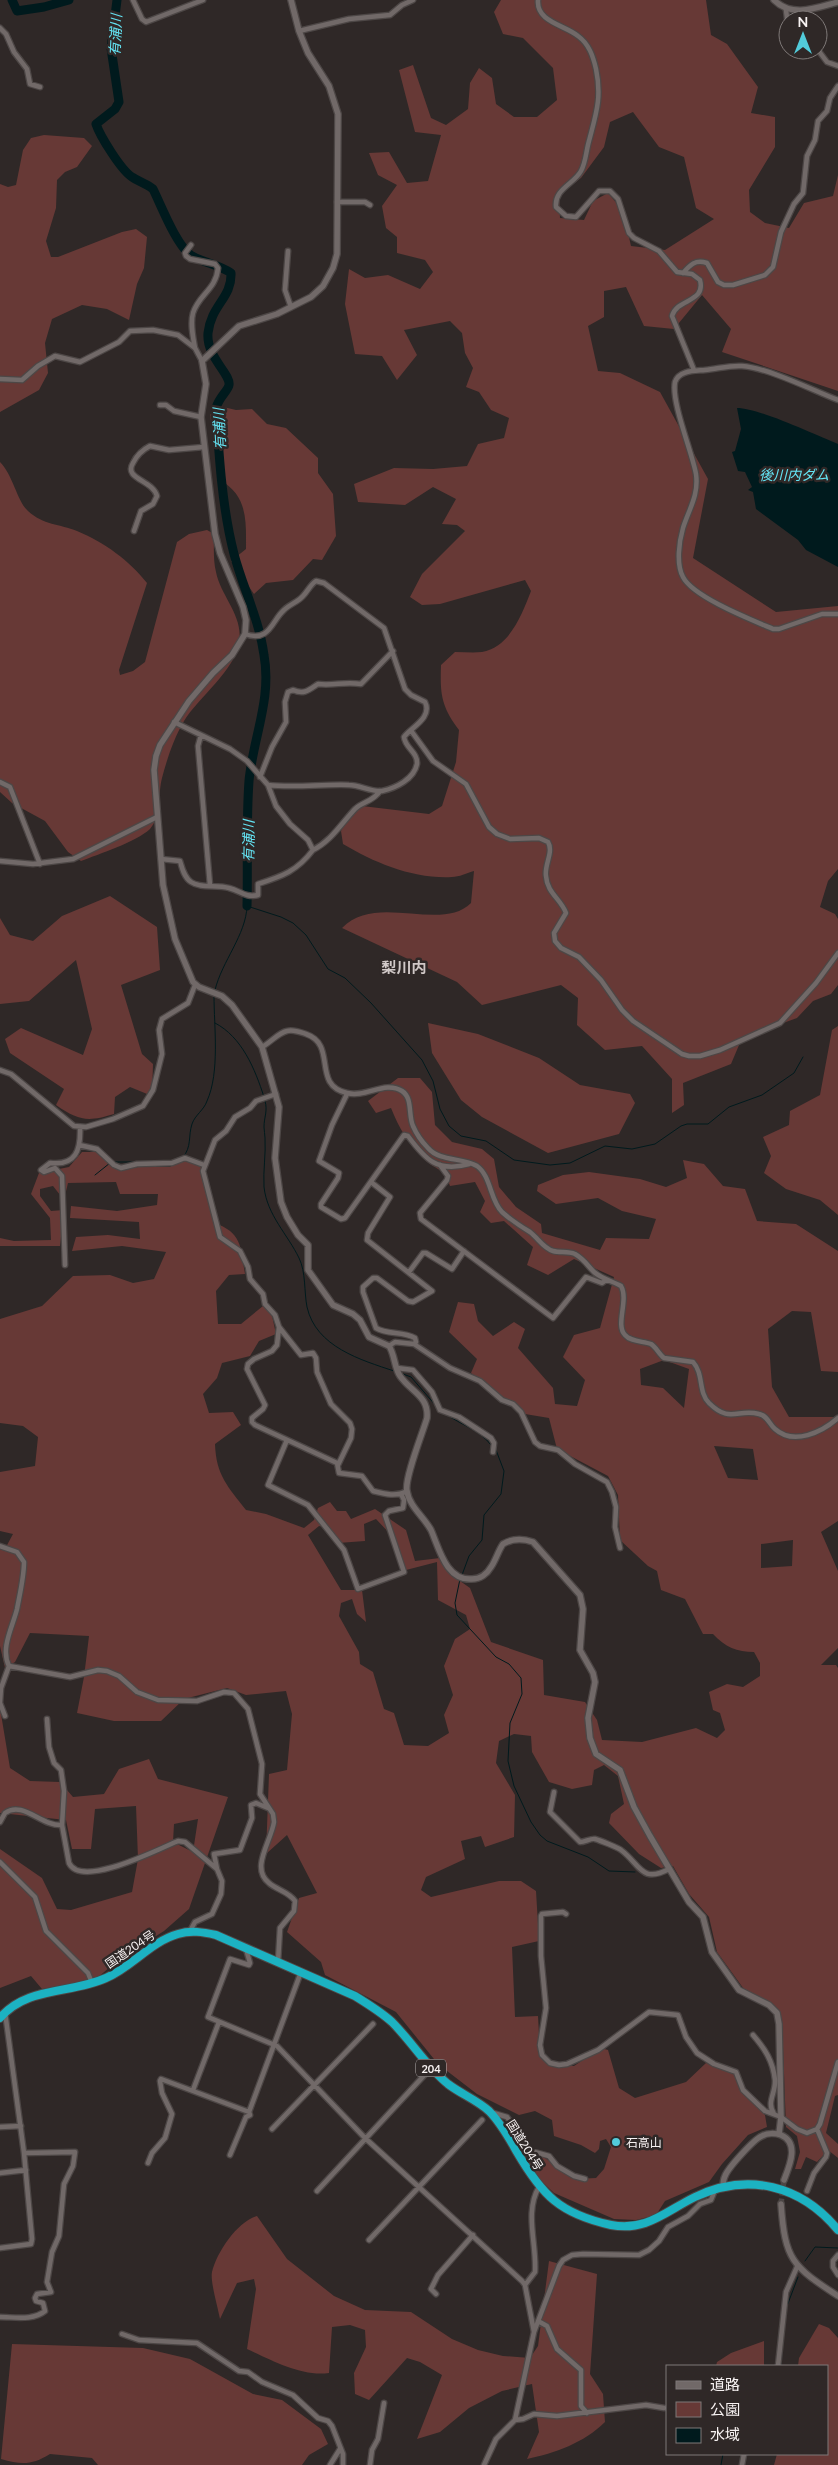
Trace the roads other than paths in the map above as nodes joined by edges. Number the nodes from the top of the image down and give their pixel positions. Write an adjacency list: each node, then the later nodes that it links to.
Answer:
1 (133, 0): 2 (street)
2 (204, 0)
3 (291, 0): 11 (street)
4 (413, 0): 11 (street)
5 (538, 0): 20 (street)
6 (774, 0): 8 (street)
7 (838, 2): 9 (street)
8 (786, 10)
9 (804, 10)
10 (0, 28): 15 (street)
11 (299, 31): 16 (street)
12 (826, 60): 13 (street)
13 (838, 66)
14 (838, 86): 20 (street)
15 (40, 87)
16 (337, 202): 17 (street); 21 (street)
17 (370, 205)
18 (192, 245): 22 (street)
19 (288, 251): 21 (street)
20 (683, 274): 24 (street)
21 (291, 307): 23 (street)
22 (195, 348): 23 (street); 25 (street)
23 (202, 360): 28 (street)
24 (694, 370): 26 (street); 31 (street)
25 (0, 380)
26 (838, 400)
27 (160, 405): 28 (street)
28 (201, 417): 29 (street)
29 (204, 447): 30 (street); 32 (street)
30 (134, 531)
31 (838, 614)
32 (248, 635): 33 (street); 34 (street)
33 (393, 651): 35 (street); 37 (street)
34 (174, 722): 36 (street); 41 (street)
35 (412, 732): 40 (street); 47 (street)
36 (201, 735): 37 (street); 46 (street)
37 (260, 777): 39 (street)
38 (0, 782): 45 (street)
39 (268, 785): 40 (street); 42 (street)
40 (380, 791): 42 (street)
41 (157, 817): 43 (street); 45 (street)
42 (313, 850): 46 (street)
43 (160, 859): 46 (street); 48 (street)
44 (0, 862): 45 (street)
45 (40, 864)
46 (210, 885)
47 (838, 954)
48 (195, 985): 49 (street); 53 (street)
49 (262, 1047): 51 (street); 52 (street)
50 (0, 1070): 53 (street)
51 (347, 1094): 55 (street); 58 (street)
52 (273, 1096): 56 (street); 65 (street)
53 (80, 1127): 54 (street)
54 (79, 1145): 56 (street); 60 (street)
55 (470, 1164): 57 (street); 62 (street)
56 (204, 1165): 63 (street)
57 (440, 1165): 58 (street); 59 (street)
58 (371, 1182): 61 (street)
59 (464, 1251): 61 (street); 62 (street)
60 (65, 1265)
61 (409, 1272): 64 (street)
62 (606, 1280): 67 (street)
63 (279, 1327): 68 (street); 70 (street)
64 (414, 1344): 65 (street); 73 (street)
65 (389, 1346): 66 (street)
66 (397, 1368): 69 (street); 71 (street)
67 (838, 1418)
68 (287, 1440): 70 (street); 71 (street)
69 (493, 1452)
70 (338, 1465): 71 (street)
71 (404, 1493): 84 (street)
72 (0, 1546): 74 (street)
73 (620, 1548)
74 (9, 1666): 75 (street); 79 (street)
75 (0, 1703): 76 (street)
76 (5, 1716)
77 (47, 1719): 81 (street)
78 (554, 1792): 84 (street)
79 (270, 1809): 83 (street); 88 (street)
80 (0, 1822): 81 (street)
81 (62, 1825): 83 (street)
82 (0, 1862): 90 (street)
83 (217, 1869): 86 (street)
84 (669, 1869): 103 (street)
85 (566, 1914): 102 (street)
86 (190, 1931): 87 (highway, 国道204号 / 204); 90 (highway, 国道204号 / 204)
87 (246, 1948): 88 (highway, 国道204号 / 204); 92 (street)
88 (278, 1962): 89 (highway, 国道204号 / 204)
89 (302, 1972): 95 (street); 97 (highway, 国道204号 / 204)
90 (92, 1983): 91 (highway, 国道204号 / 204)
91 (3, 2015): 105 (street)
92 (219, 2022): 95 (street); 99 (street)
93 (373, 2024): 98 (street)
94 (753, 2035): 102 (street)
95 (274, 2045): 98 (street); 101 (street)
96 (838, 2062): 108 (street)
97 (431, 2068): 100 (highway, 国道204号 / 204); 110 (street)
98 (314, 2085): 107 (street); 110 (street)
99 (193, 2090): 101 (street); 113 (street)
100 (489, 2111): 116 (street); 119 (highway, 国道204号 / 204)
101 (249, 2112): 112 (street)
102 (774, 2114): 103 (street)
103 (781, 2117): 108 (street); 109 (street)
104 (482, 2120): 118 (street)
105 (21, 2126): 106 (street); 111 (street)
106 (0, 2127)
107 (272, 2129)
108 (817, 2129): 122 (street)
109 (779, 2134): 117 (street); 120 (street)
110 (365, 2138): 118 (street); 121 (street)
111 (24, 2153): 114 (street); 134 (street)
112 (230, 2155)
113 (148, 2163)
114 (26, 2170): 115 (street); 127 (street)
115 (0, 2172)
116 (585, 2179)
117 (784, 2180)
118 (418, 2187): 125 (street); 126 (street)
119 (539, 2187): 120 (highway, 国道204号 / 204); 131 (street)
120 (719, 2189): 124 (highway, 国道204号 / 204); 135 (street)
121 (317, 2191)
122 (807, 2191)
123 (781, 2204): 129 (street)
124 (838, 2230)
125 (473, 2235): 131 (street); 132 (street)
126 (369, 2240)
127 (0, 2248)
128 (838, 2255): 130 (street)
129 (797, 2267): 133 (street); 138 (street)
130 (838, 2275)
131 (525, 2285): 136 (street)
132 (436, 2294)
133 (838, 2296)
134 (0, 2317)
135 (538, 2321): 136 (street); 141 (street)
136 (534, 2332): 142 (street)
137 (122, 2334): 143 (street)
138 (778, 2365)
139 (384, 2403): 146 (street)
140 (664, 2408): 141 (street)
141 (587, 2413): 142 (street)
142 (515, 2420): 147 (street)
143 (340, 2449): 144 (street); 145 (street)
144 (330, 2465)
145 (343, 2465)
146 (370, 2465)
147 (484, 2465)

